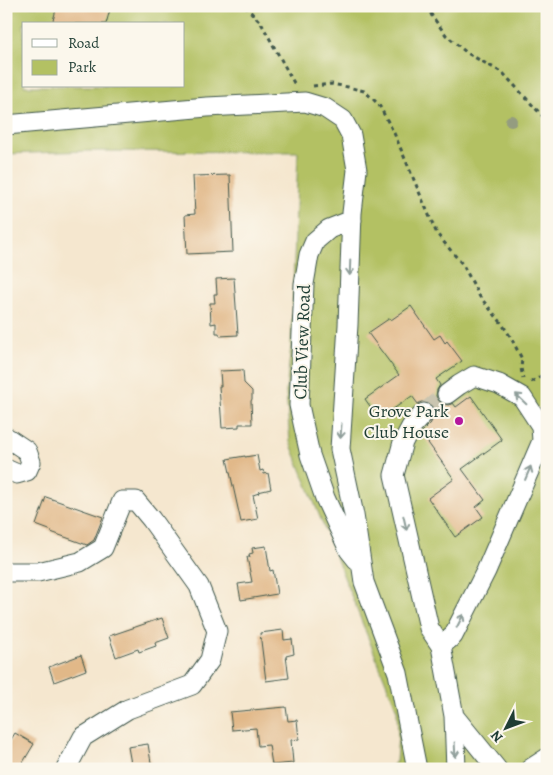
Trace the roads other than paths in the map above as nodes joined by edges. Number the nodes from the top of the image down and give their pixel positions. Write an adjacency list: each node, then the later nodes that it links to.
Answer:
1 (6, 126): 2 (street, Club View Road)
2 (352, 220): 7 (street, Club View Road, one-way to 7); 7 (street, Club View Road)
3 (447, 394): 9 (street, one-way to 3)
4 (424, 413): 9 (street, one-way to 9)
5 (6, 437): 6 (street)
6 (6, 468)
7 (361, 565): 13 (street, Club View Road)
8 (6, 572): 12 (street)
9 (441, 646): 10 (street)
10 (454, 716): 14 (street, one-way to 14); 15 (street)
11 (547, 758): 16 (street)
12 (66, 769)
13 (417, 769)
14 (456, 769)
15 (497, 769)
16 (530, 769)

